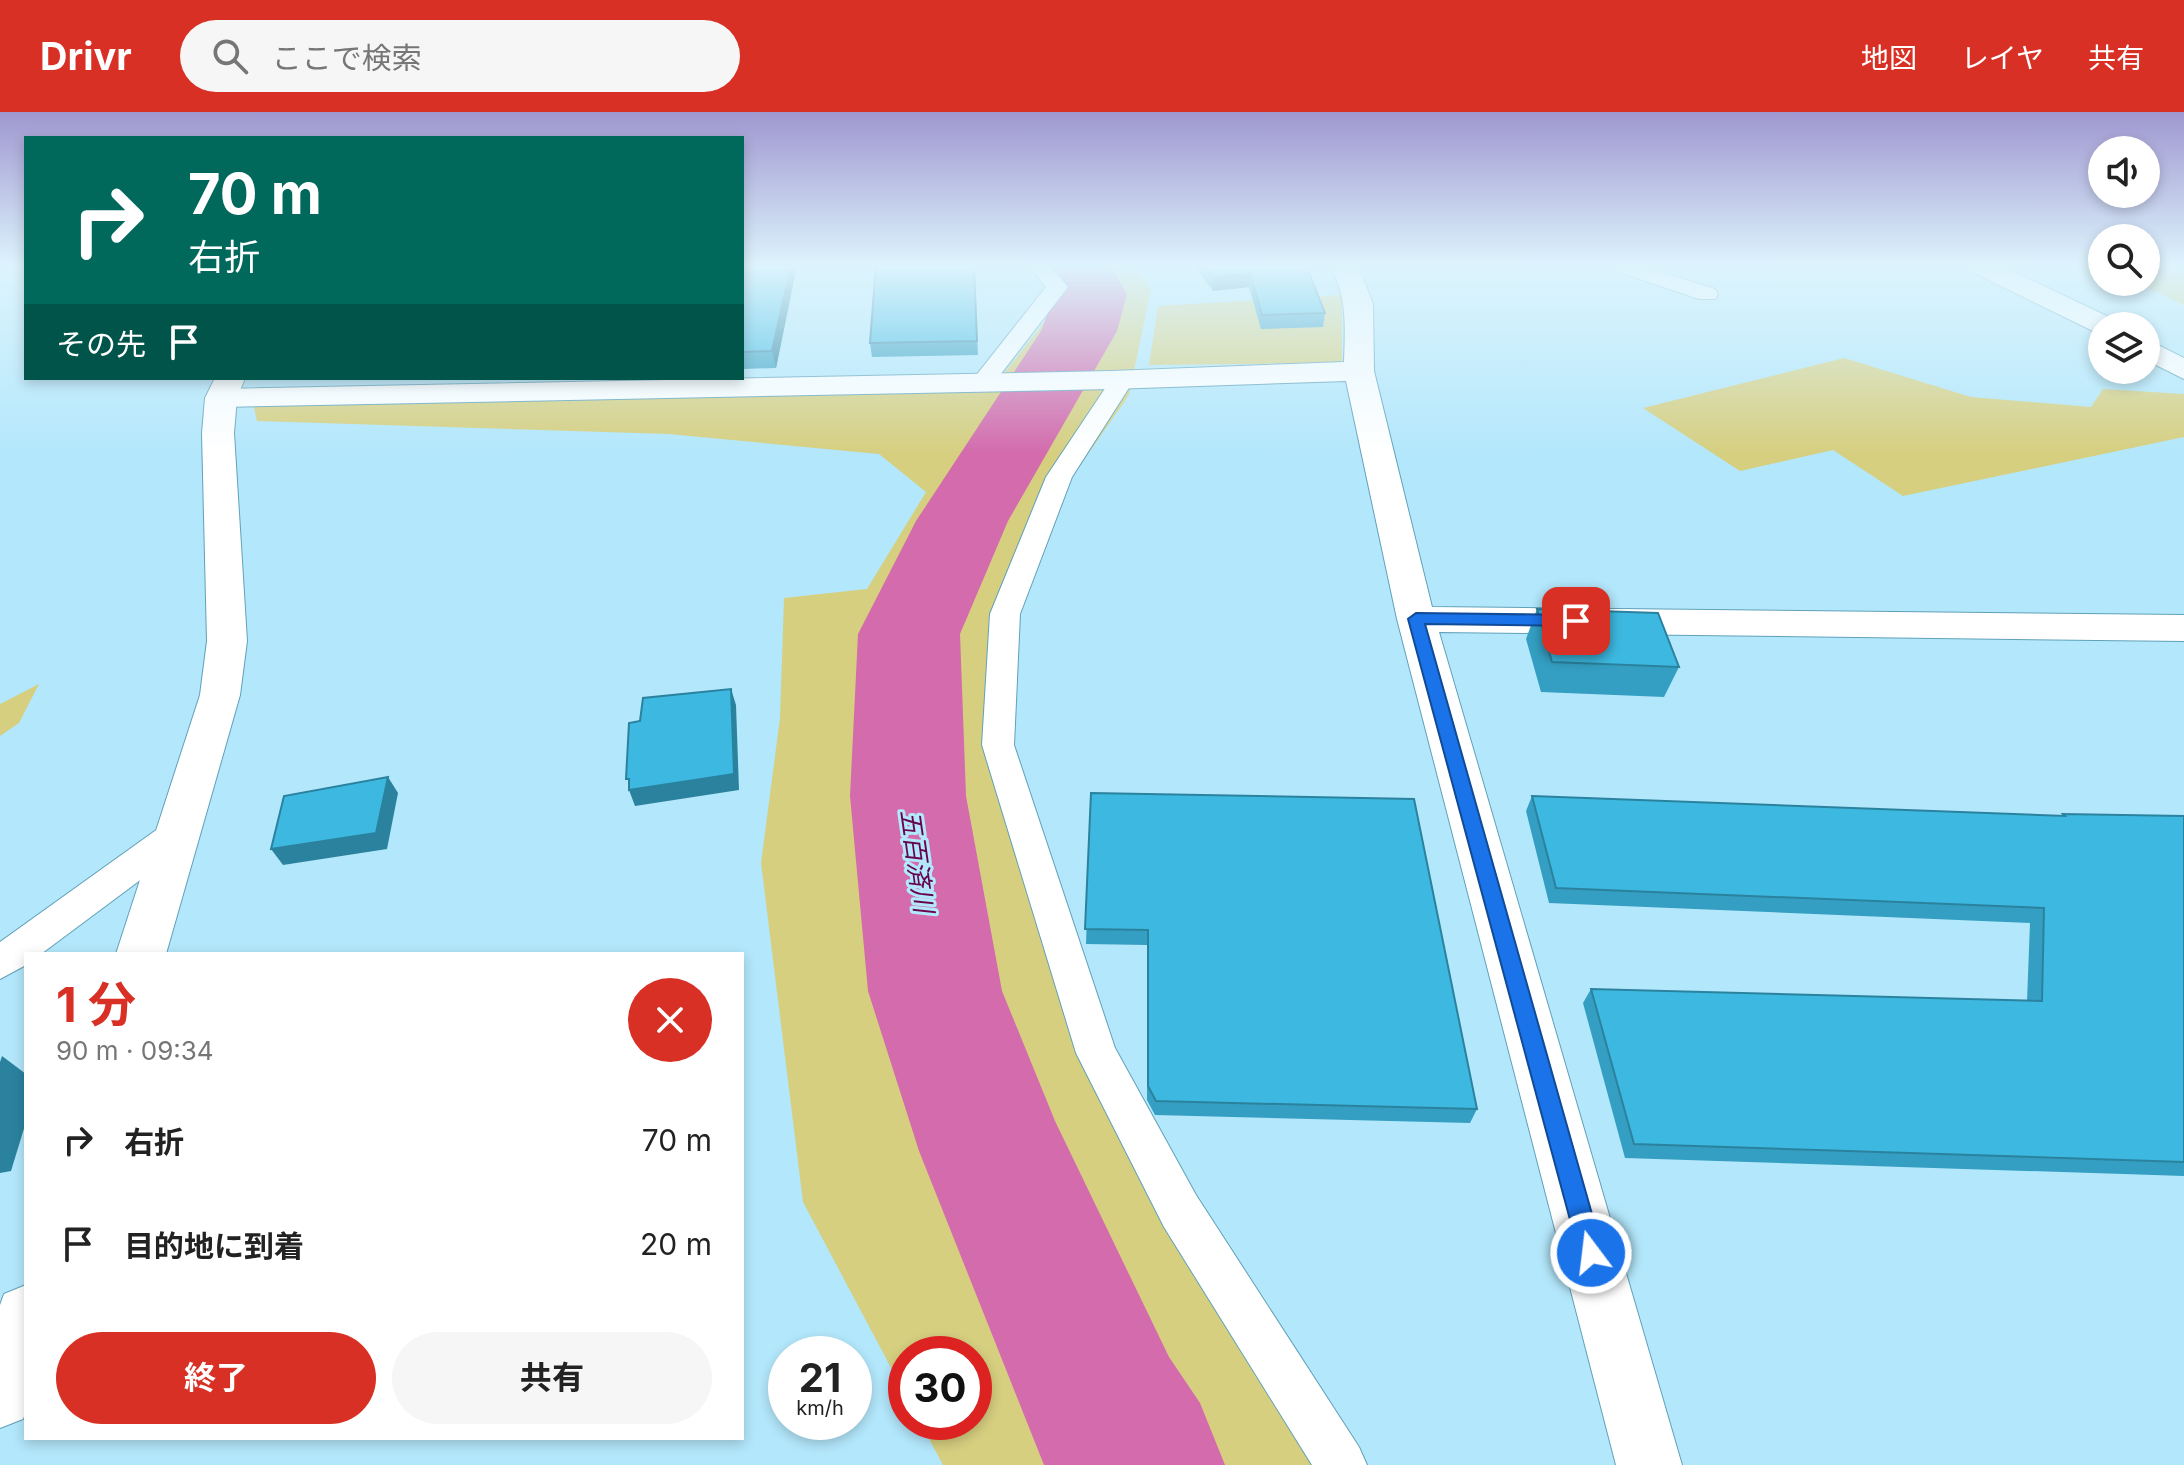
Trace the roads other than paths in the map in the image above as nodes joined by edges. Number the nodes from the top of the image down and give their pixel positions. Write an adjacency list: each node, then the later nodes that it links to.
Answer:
1 (1025, 328): 7 (lane)
2 (1359, 328): 5 (street)
3 (2160, 356): 4 (street)
4 (2184, 370)
5 (1359, 371): 6 (street); 9 (street)
6 (1116, 380): 7 (street); 16 (lane)
7 (982, 383): 8 (street)
8 (226, 388): 11 (street)
9 (1416, 619): 10 (street); 17 (street)
10 (2184, 628)
11 (178, 833): 12 (street); 13 (lane)
12 (142, 952)
13 (0, 963)
14 (24, 1322): 15 (street)
15 (0, 1396)
16 (1341, 1465)
17 (1649, 1465)

